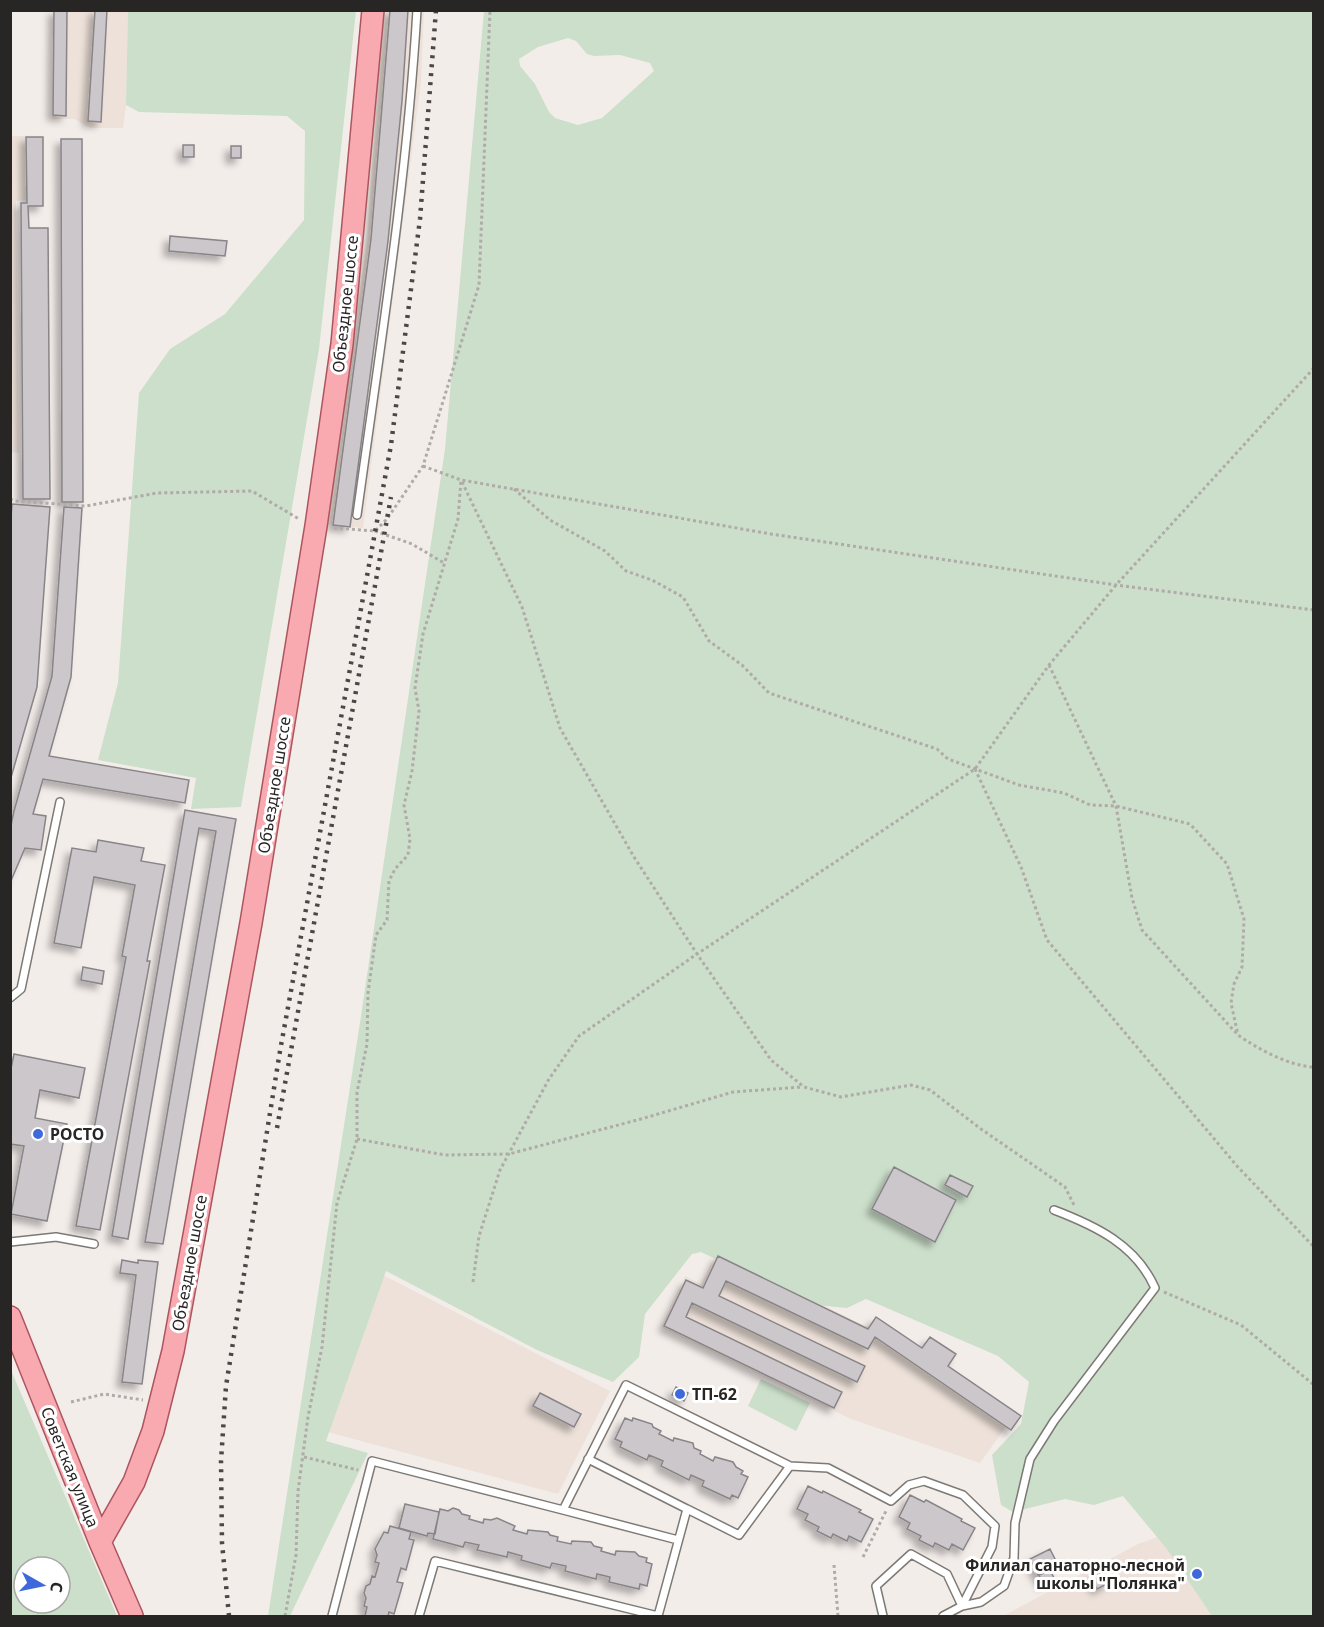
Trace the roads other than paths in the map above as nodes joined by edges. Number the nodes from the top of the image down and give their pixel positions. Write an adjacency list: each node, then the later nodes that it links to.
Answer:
1 (373, 10): 15 (main road, Объездное шоссе)
2 (417, 10): 3 (lane)
3 (357, 515)
4 (60, 802): 5 (lane)
5 (10, 998)
6 (1054, 1210): 16 (lane)
7 (10, 1242): 8 (lane)
8 (94, 1244)
9 (10, 1317): 15 (main road, Советская улица)
10 (588, 1460): 11 (lane); 12 (lane); 13 (lane)
11 (790, 1466): 12 (lane); 16 (lane)
12 (687, 1509): 14 (lane)
13 (563, 1510): 14 (lane); 19 (lane)
14 (678, 1540): 17 (lane)
15 (100, 1542): 18 (main road, Советская улица)
16 (962, 1606): 21 (lane); 22 (lane)
17 (658, 1616): 20 (lane)
18 (132, 1617)
19 (332, 1617)
20 (418, 1617)
21 (883, 1617)
22 (944, 1617)

